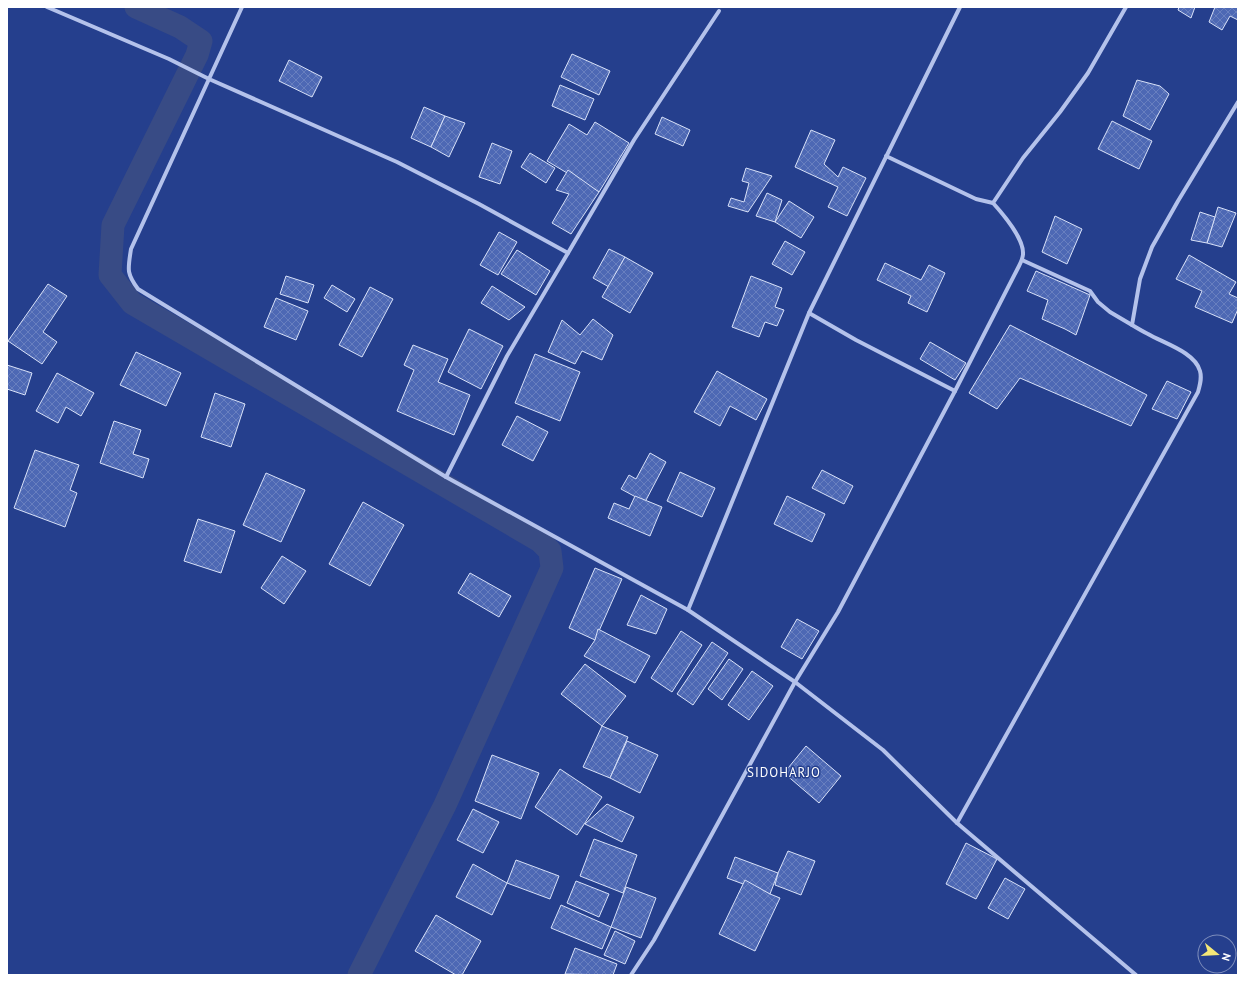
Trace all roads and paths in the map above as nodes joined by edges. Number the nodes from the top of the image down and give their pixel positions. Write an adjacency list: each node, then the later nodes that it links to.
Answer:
1 (46, 7): 6 (street)
2 (242, 7): 6 (street)
3 (960, 7): 8 (street)
4 (1126, 7): 9 (street)
5 (719, 11): 10 (street)
6 (209, 79): 10 (street); 15 (street)
7 (1238, 102): 13 (street)
8 (886, 156): 9 (street); 12 (street)
9 (993, 203): 11 (street)
10 (568, 253): 15 (street)
11 (1022, 260): 13 (street); 14 (street)
12 (809, 313): 14 (street); 16 (street)
13 (1132, 325): 18 (street)
14 (955, 391): 17 (street)
15 (446, 477): 16 (street)
16 (688, 610): 17 (street)
17 (795, 682): 18 (street); 19 (street)
18 (957, 823): 20 (street)
19 (631, 975)
20 (1136, 975)

